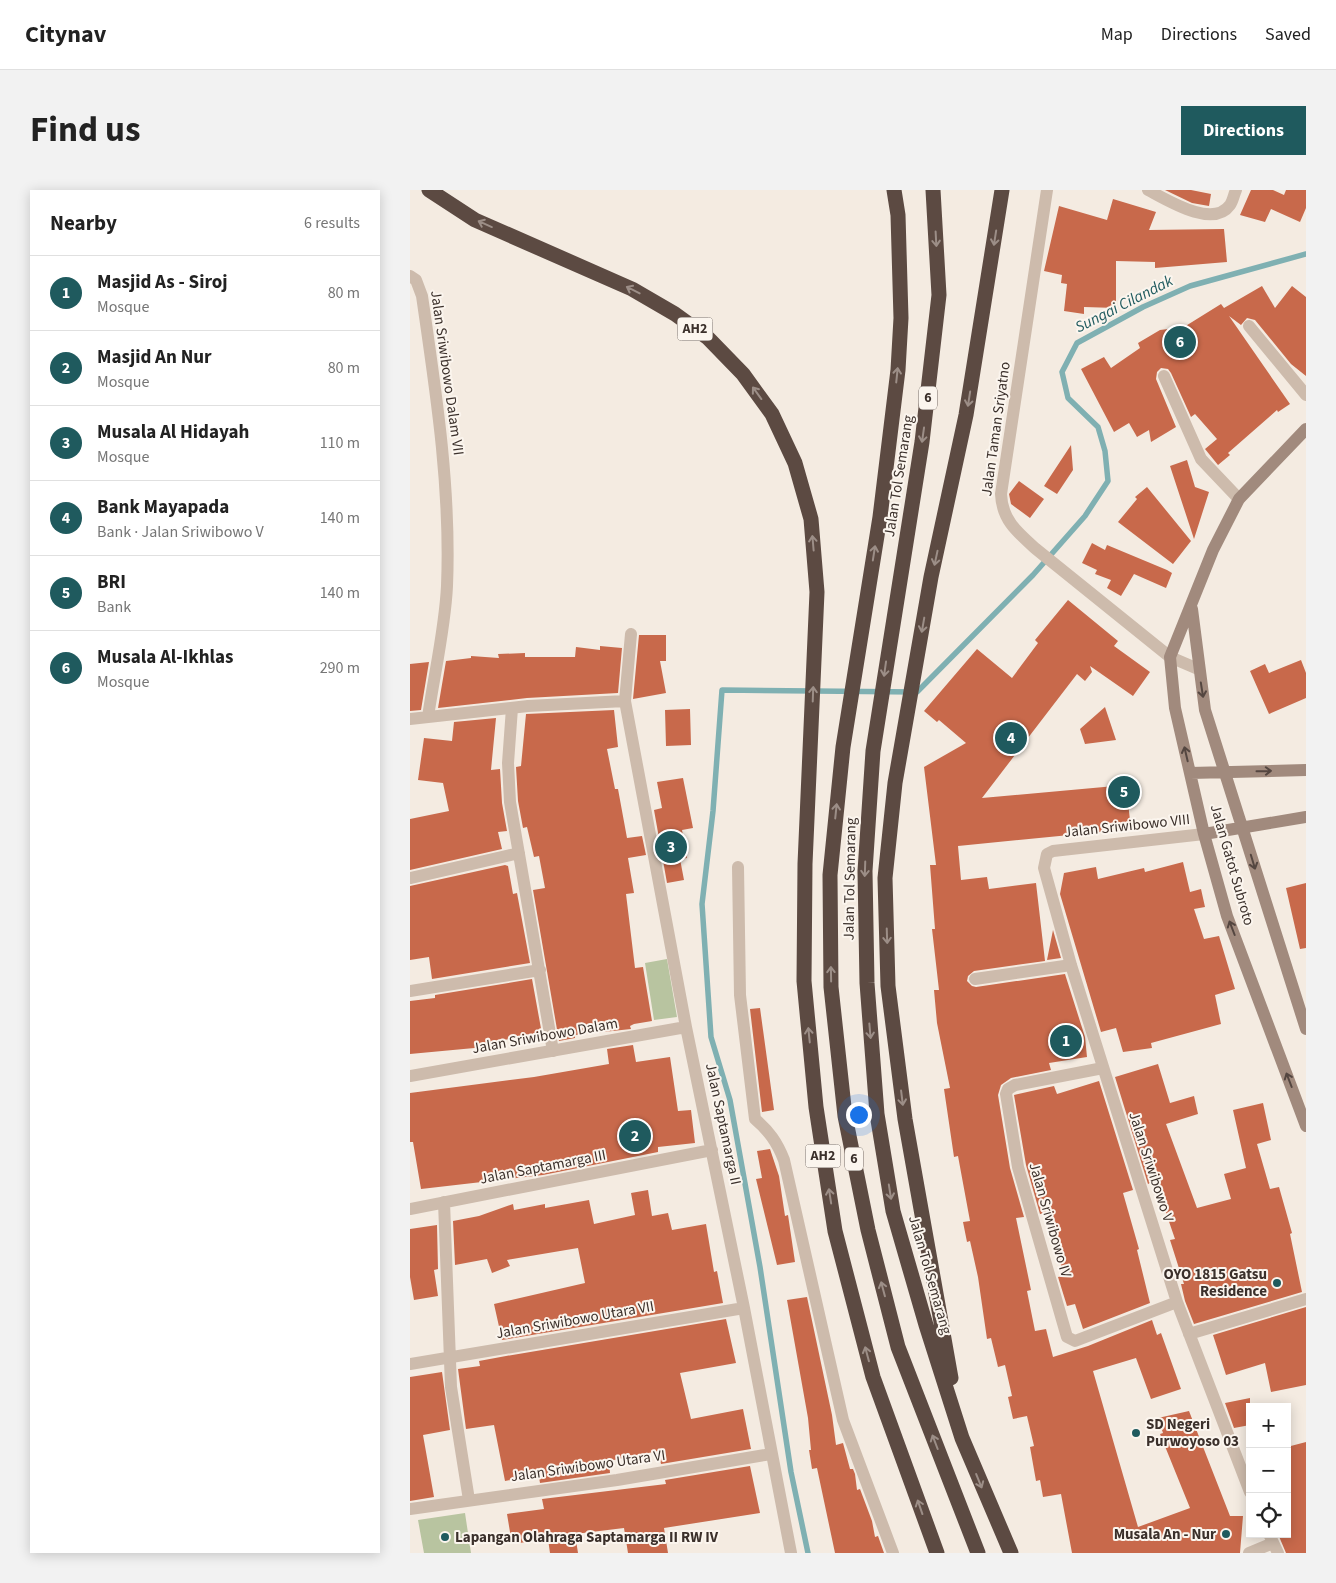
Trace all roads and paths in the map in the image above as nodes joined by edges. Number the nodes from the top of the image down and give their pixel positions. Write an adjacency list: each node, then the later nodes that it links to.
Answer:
1 (429, 190): 59 (highway, AH2, one-way to 1)
2 (894, 190): 60 (highway, Jalan Tol Semarang / 6, one-way to 2)
3 (933, 190): 51 (highway, Jalan Tol Semarang / 6, one-way to 51)
4 (1002, 190): 51 (highway, one-way to 51)
5 (1047, 190): 16 (street, Jalan Taman Sriyatno)
6 (1148, 190): 7 (street)
7 (1236, 190)
8 (410, 276): 20 (street, Jalan Sriwibowo Dalam VII)
9 (1248, 326): 11 (street)
10 (1164, 376): 13 (street)
11 (1306, 395)
12 (1306, 429): 13 (street, Jalan Gatot Subroto)
13 (1239, 499): 14 (street, Jalan Gatot Subroto)
14 (1191, 607): 16 (street, Jalan Gatot Subroto); 17 (street, Jalan Gatot Subroto)
15 (631, 634): 18 (street, Jalan Saptamarga II)
16 (1170, 657): 17 (street, Jalan Taman Sriyatno); 24 (street, Jalan Gatot Subroto, one-way to 16)
17 (1198, 669): 23 (street, Jalan Gatot Subroto, one-way to 23)
18 (625, 700): 19 (street); 36 (street, Jalan Saptamarga II)
19 (512, 708): 20 (street); 29 (street)
20 (428, 717): 21 (street)
21 (410, 719)
22 (1306, 770): 23 (street, one-way to 22)
23 (1222, 772): 24 (street); 26 (street, Jalan Gatot Subroto)
24 (1190, 773): 27 (street, Jalan Gatot Subroto)
25 (1306, 817): 26 (street)
26 (1242, 828): 27 (street); 37 (street, Jalan Gatot Subroto, one-way to 37)
27 (1204, 834): 28 (street, Jalan Sriwibowo VIII); 41 (street, Jalan Gatot Subroto, one-way to 27)
28 (1053, 851): 32 (street, Jalan Sriwibowo V)
29 (519, 853): 31 (street); 33 (street)
30 (738, 867): 58 (street)
31 (411, 878)
32 (1071, 965): 34 (street); 39 (street, Jalan Sriwibowo V)
33 (540, 970): 35 (street); 38 (street)
34 (975, 979)
35 (410, 991)
36 (686, 1027): 38 (street, Jalan Sriwibowo Dalam); 42 (street, Jalan Saptamarga II)
37 (1306, 1028)
38 (553, 1051): 40 (street, Jalan Sriwibowo Dalam)
39 (1103, 1068): 46 (street, Jalan Sriwibowo V); 46 (street, Jalan Sriwibowo IV)
40 (410, 1076)
41 (1306, 1126)
42 (712, 1150): 43 (street, Jalan Saptamarga III); 47 (street, Jalan Saptamarga II)
43 (444, 1202): 44 (street, Jalan Saptamarga III); 49 (street)
44 (410, 1209)
45 (1306, 1299): 48 (street)
46 (1177, 1302): 48 (street, Jalan Sriwibowo V)
47 (744, 1308): 49 (street, Jalan Sriwibowo Utara VII); 52 (street, Jalan Saptamarga II)
48 (1189, 1334): 53 (street, Jalan Sriwibowo V)
49 (448, 1358): 50 (street, Jalan Sriwibowo Utara VII); 54 (street)
50 (410, 1364)
51 (962, 1438): 61 (highway, Jalan Tol Semarang / 6, one-way to 61)
52 (771, 1454): 54 (street, Jalan Sriwibowo Utara VI); 57 (street, Jalan Saptamarga II)
53 (1246, 1482)
54 (470, 1500): 55 (street, Jalan Sriwibowo Utara VI)
55 (410, 1509)
56 (1273, 1543): 62 (street)
57 (791, 1553)
58 (893, 1553)
59 (937, 1553)
60 (978, 1553)
61 (1010, 1553)
62 (1249, 1553)

